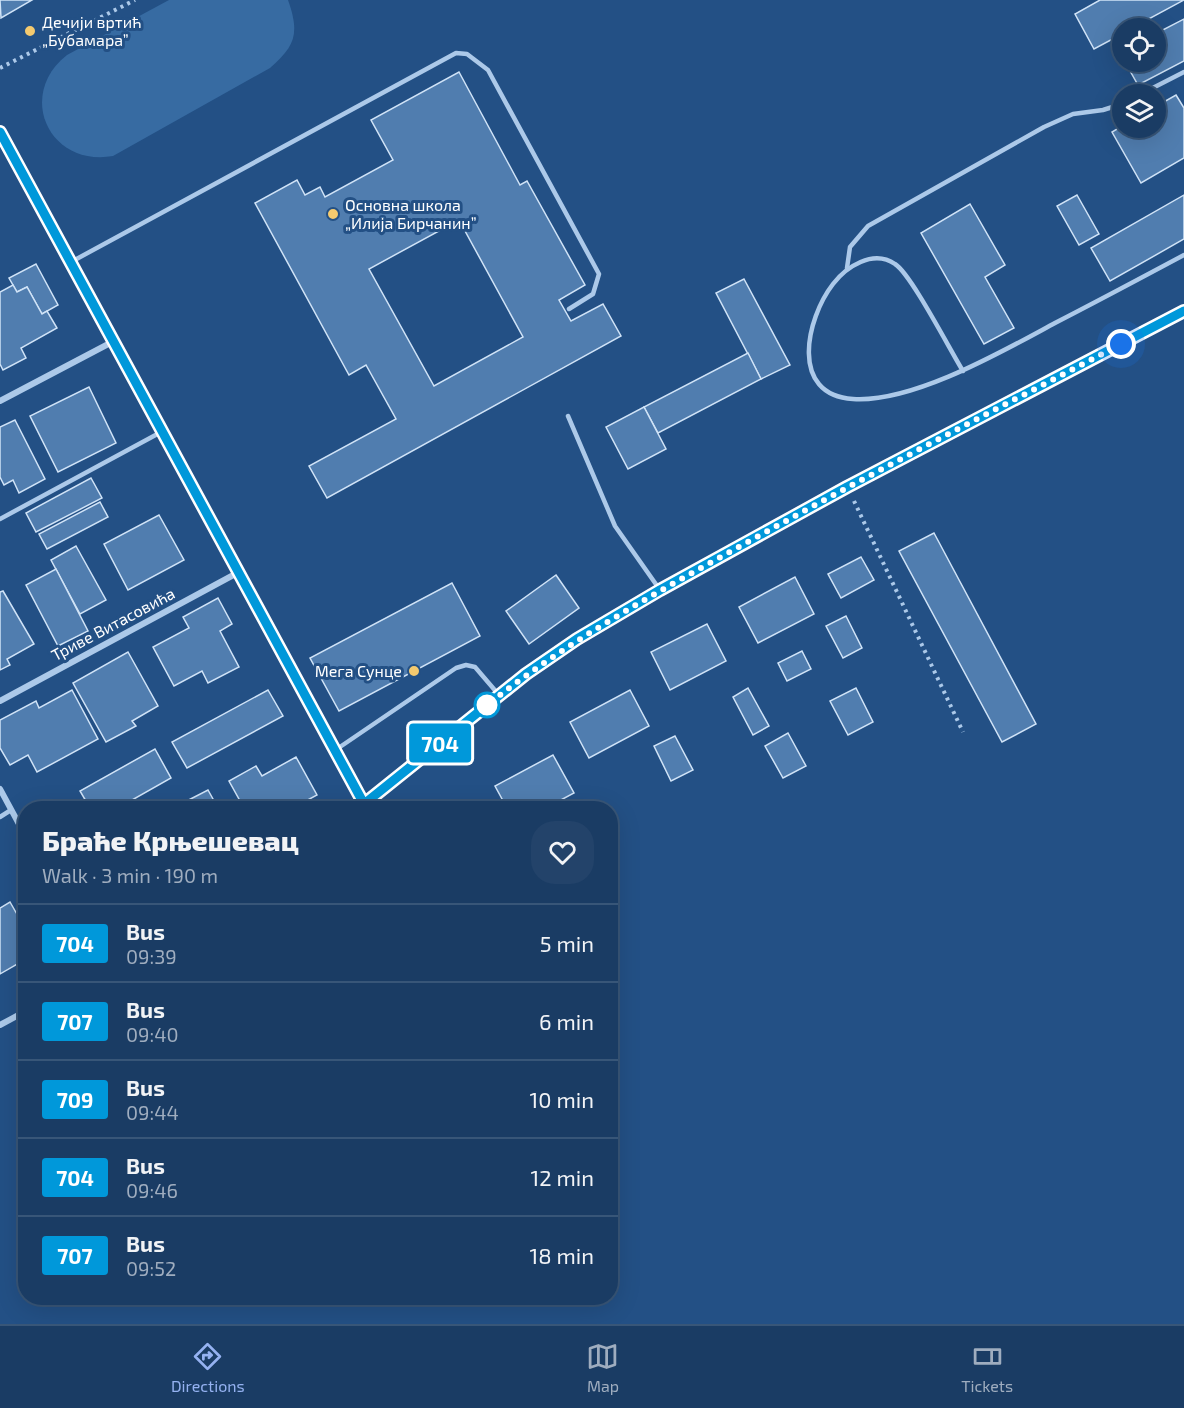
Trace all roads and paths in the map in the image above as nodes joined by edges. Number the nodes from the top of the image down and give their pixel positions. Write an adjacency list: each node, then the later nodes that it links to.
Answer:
1 (135, 0): 2 (path)
2 (0, 68)
3 (1184, 72): 4 (lane)
4 (1161, 84)
5 (1112, 107): 9 (lane)
6 (0, 132): 8 (street)
7 (1184, 255): 13 (lane)
8 (71, 262): 10 (lane); 12 (street)
9 (847, 268): 13 (lane); 13 (lane)
10 (569, 309)
11 (1184, 311): 17 (street)
12 (114, 341): 14 (street); 16 (street)
13 (963, 371)
14 (0, 401)
15 (568, 416): 20 (lane)
16 (163, 431): 18 (lane); 19 (street)
17 (847, 487): 20 (street); 23 (path)
18 (0, 519)
19 (239, 572): 22 (street, Триве Витасовића); 24 (street)
20 (660, 590): 21 (street)
21 (498, 695): 24 (lane); 27 (street)
22 (0, 701)
23 (963, 732)
24 (334, 751): 26 (street)
25 (0, 789): 28 (street)
26 (359, 801)
27 (368, 801)
28 (11, 810): 29 (lane); 30 (street)
29 (0, 817)
30 (18, 823)
31 (18, 1015): 32 (street)
32 (0, 1025)

